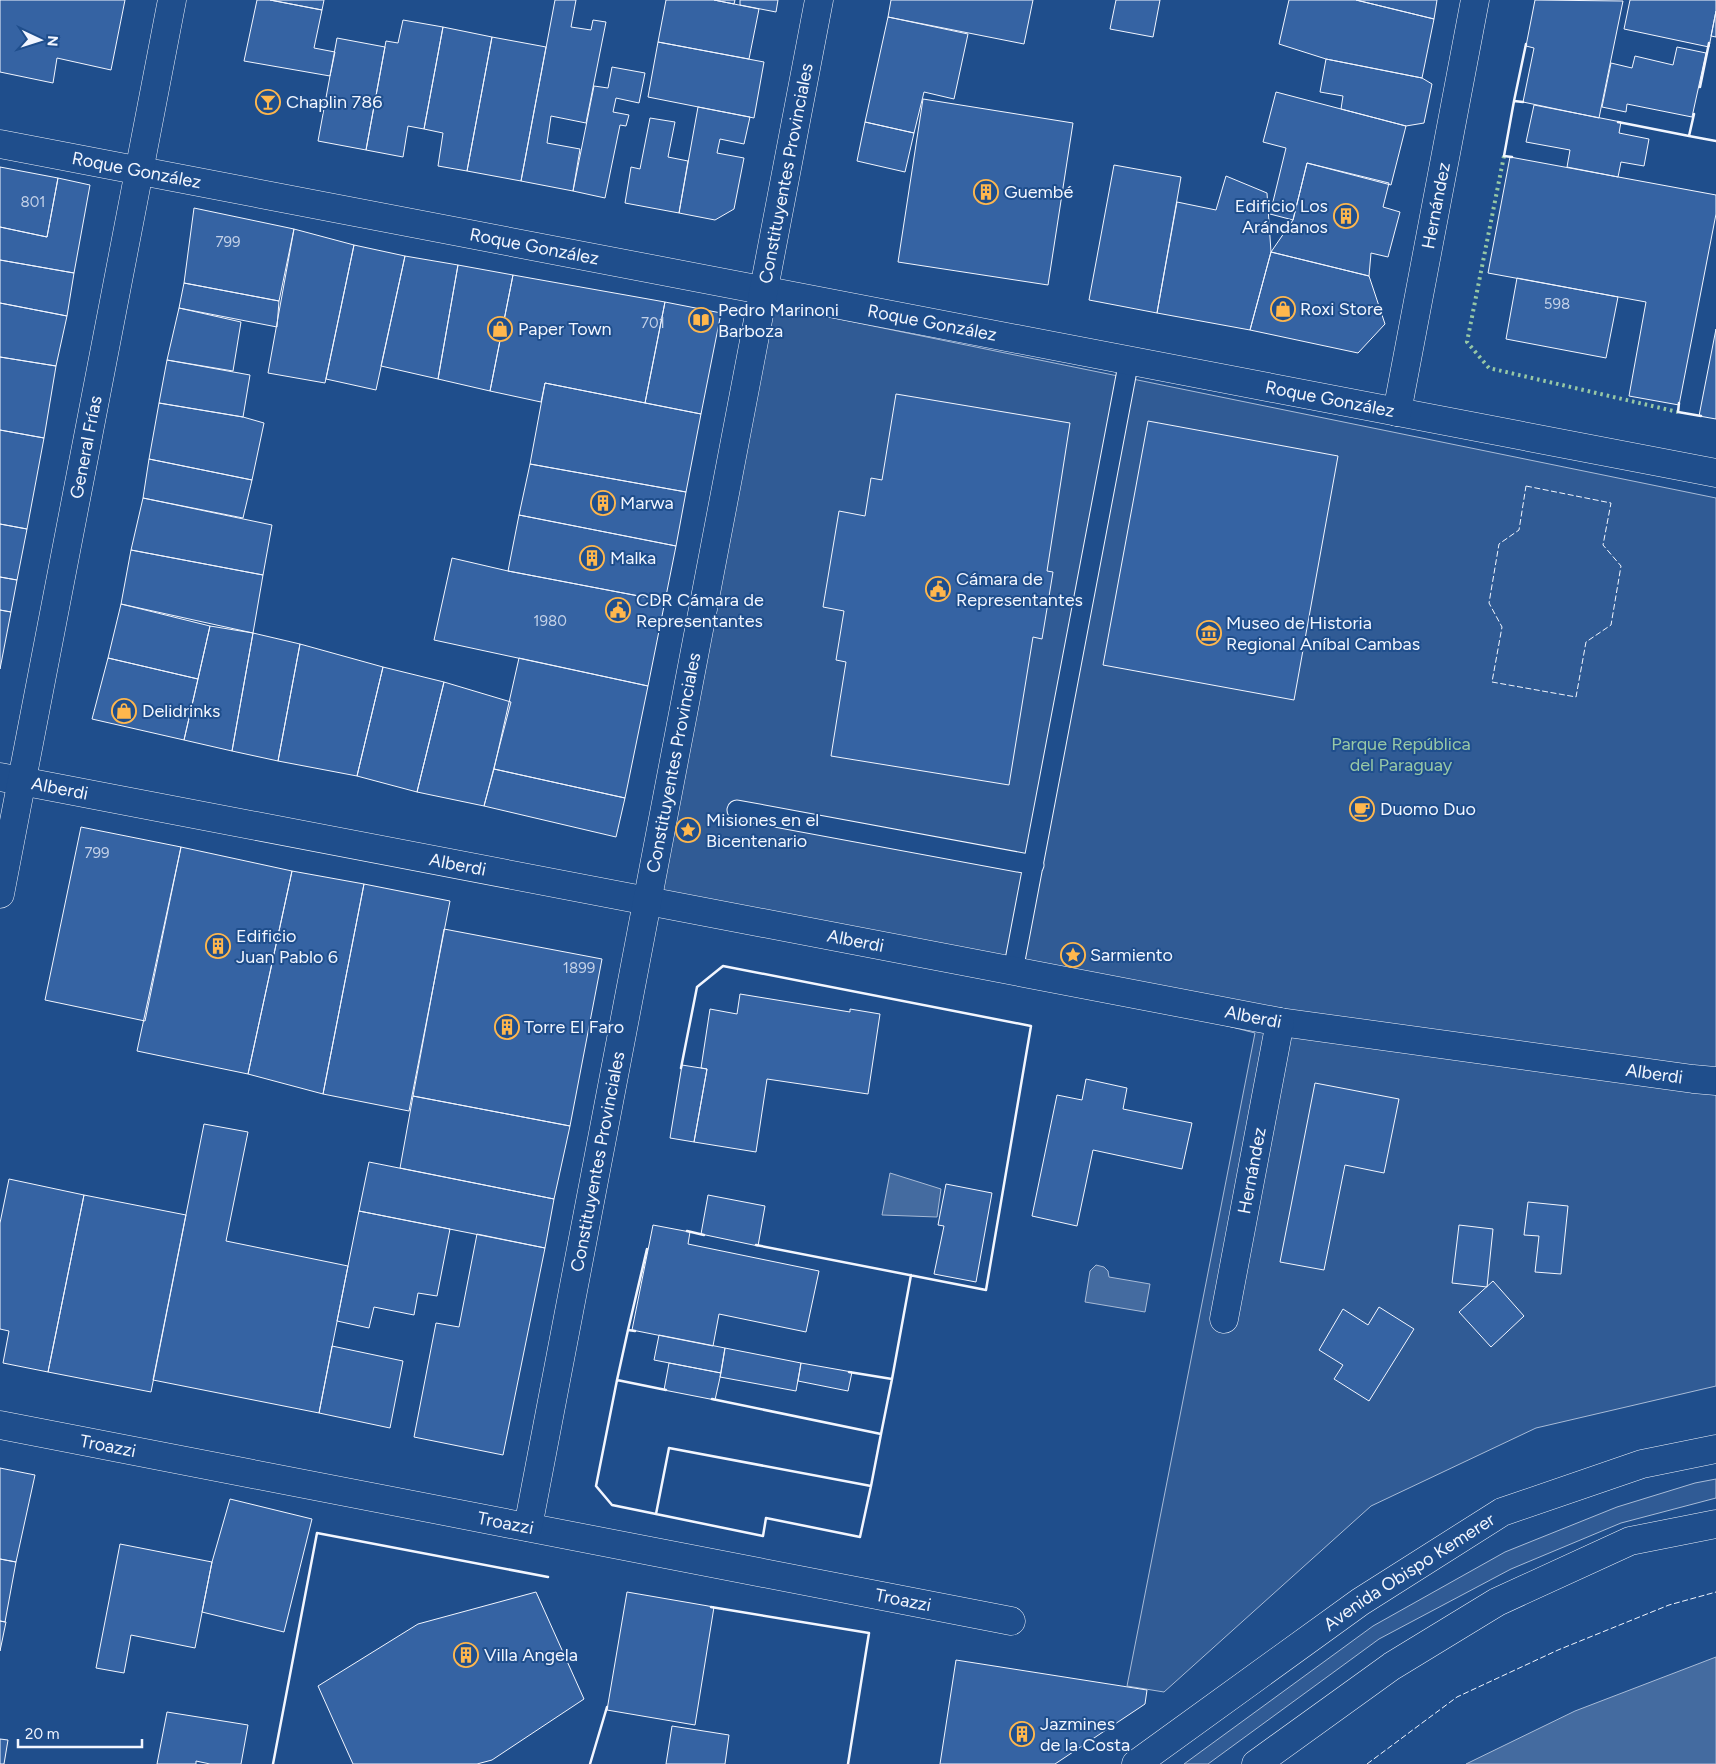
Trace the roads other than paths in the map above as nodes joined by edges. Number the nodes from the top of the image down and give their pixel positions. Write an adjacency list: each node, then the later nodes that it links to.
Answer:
1 (172, 0): 5 (street, General Frías)
2 (819, 0): 6 (street, Constituyentes Provinciales)
3 (1475, 0): 8 (street, Hernández)
4 (0, 144): 5 (street, Roque González)
5 (139, 170): 6 (street, Roque González); 10 (street, General Frías)
6 (763, 290): 7 (street, Roque González); 14 (street, Constituyentes Provinciales)
7 (1129, 360): 8 (street, Roque González); 12 (lane)
8 (1397, 412): 9 (street, Roque González)
9 (1716, 473)
10 (11, 779): 13 (street, General Frías); 14 (street, Alberdi)
11 (737, 810): 12 (lane)
12 (1034, 865): 15 (lane)
13 (0, 894)
14 (648, 901): 15 (street, Alberdi); 22 (street, Constituyentes Provinciales)
15 (1013, 971): 16 (street, Alberdi)
16 (1280, 1022): 17 (street, Alberdi); 18 (street, Hernández)
17 (1716, 1081)
18 (1224, 1319)
19 (0, 1424): 22 (street, Troazzi)
20 (1716, 1449): 24 (street, Avenida Obispo Kemerer)
21 (1716, 1524): 25 (street)
22 (528, 1527): 23 (street, Troazzi)
23 (1011, 1620)
24 (1136, 1764)
25 (1256, 1764)

